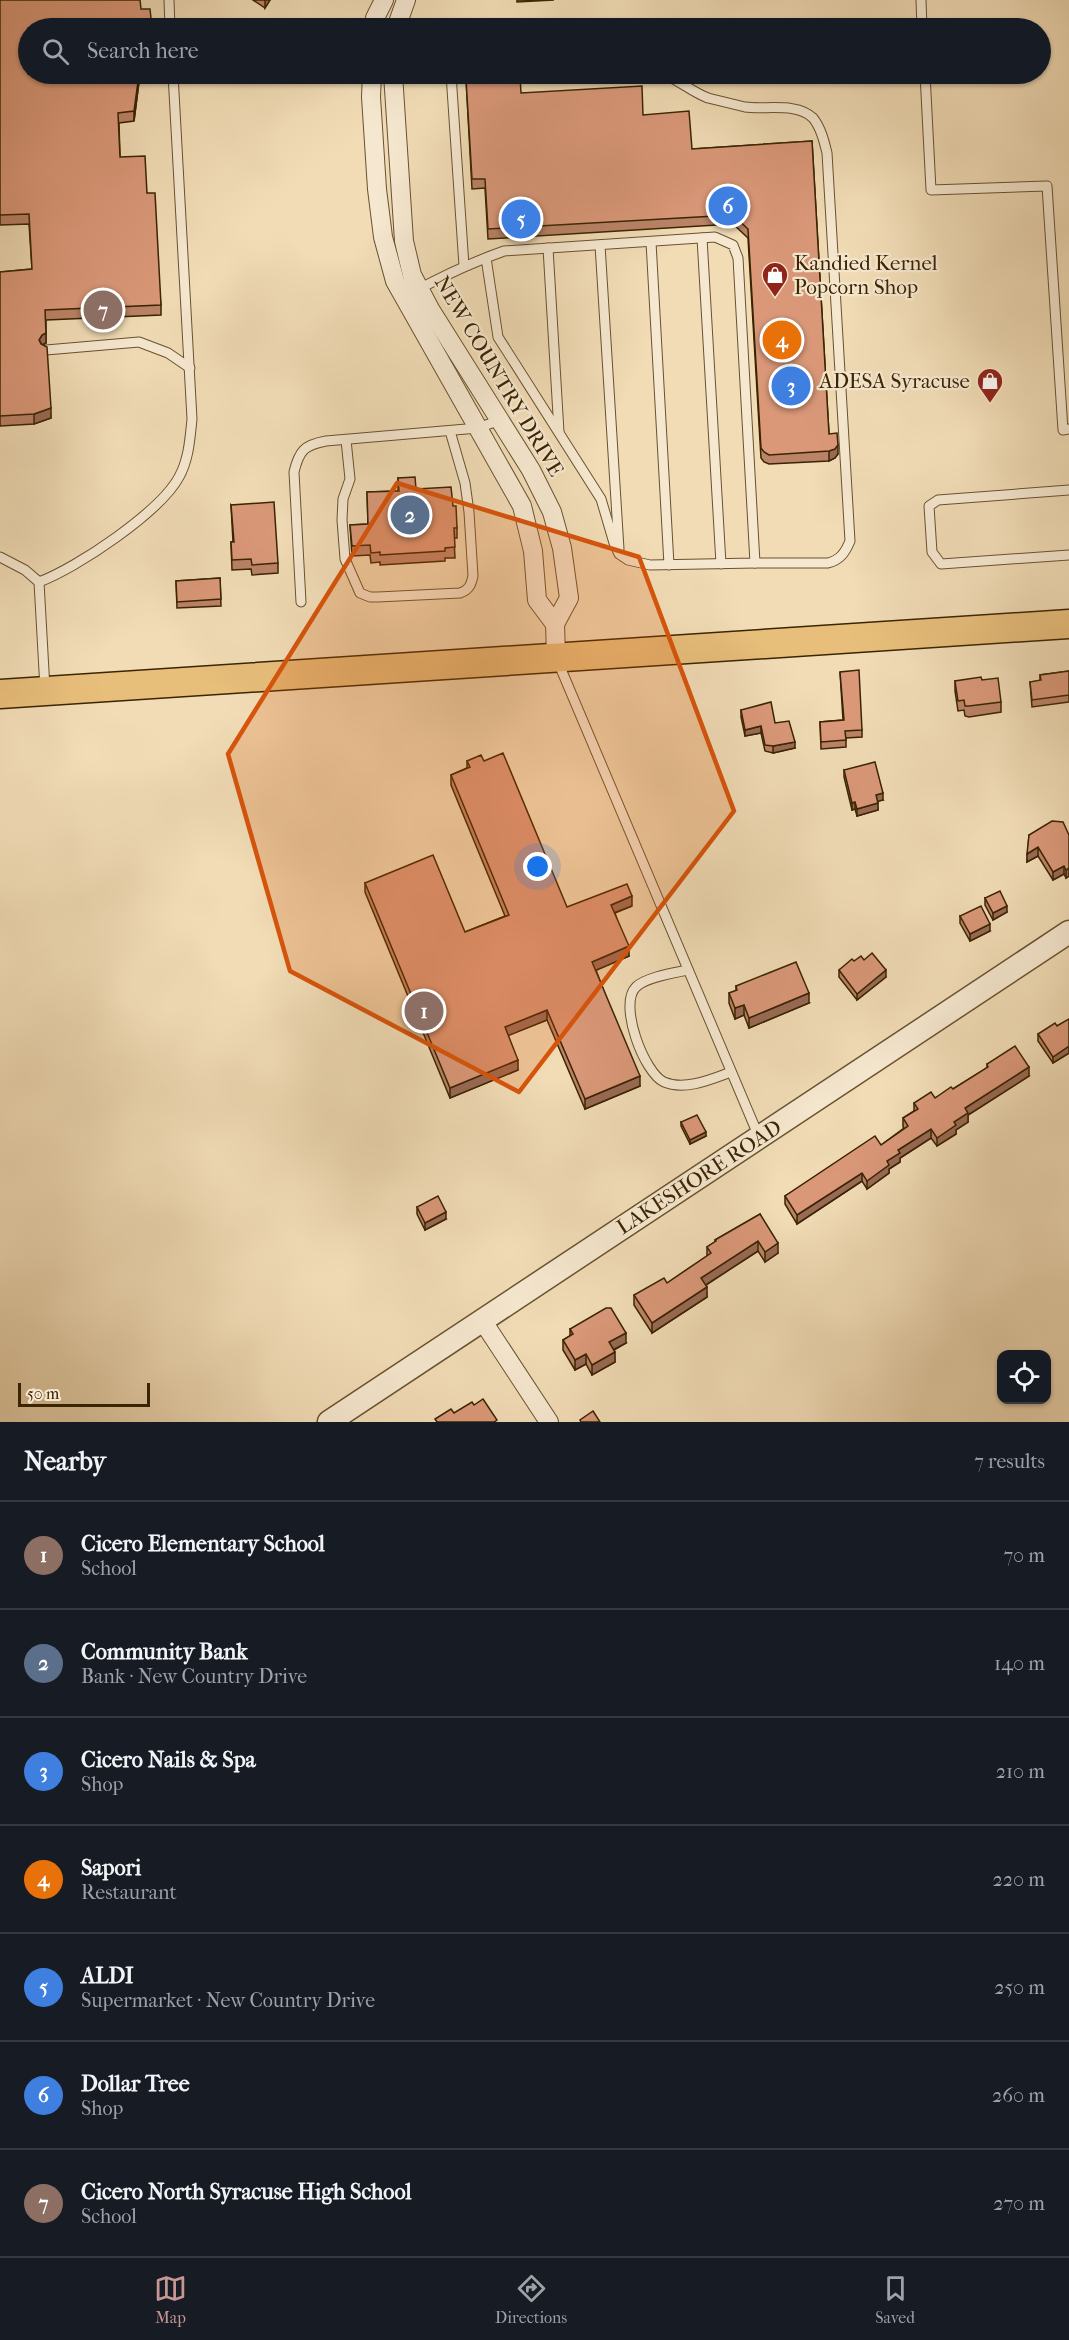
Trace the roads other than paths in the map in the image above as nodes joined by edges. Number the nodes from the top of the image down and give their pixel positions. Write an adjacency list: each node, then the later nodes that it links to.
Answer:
1 (169, 0): 5 (lane)
2 (384, 0): 6 (street)
3 (406, 0): 7 (street)
4 (921, 0): 8 (lane)
5 (170, 18)
6 (375, 18)
7 (400, 18)
8 (922, 18)
9 (174, 84): 23 (lane)
10 (372, 84): 21 (street, NEW COUNTRY DRIVE)
11 (394, 84): 21 (street, NEW COUNTRY DRIVE)
12 (452, 84): 20 (lane)
13 (682, 84): 34 (lane)
14 (926, 84): 26 (lane)
15 (702, 238): 16 (lane); 34 (lane); 35 (lane)
16 (651, 242): 17 (lane); 36 (lane)
17 (600, 245): 18 (lane); 31 (lane)
18 (548, 248): 19 (lane); 28 (lane)
19 (486, 258): 20 (lane); 28 (lane)
20 (464, 266): 21 (lane)
21 (412, 293): 24 (street, NEW COUNTRY DRIVE); 25 (street, NEW COUNTRY DRIVE)
22 (46, 350): 23 (lane)
23 (190, 368): 37 (lane)
24 (500, 420): 25 (lane); 39 (street, NEW COUNTRY DRIVE)
25 (478, 428): 27 (lane); 39 (street, NEW COUNTRY DRIVE)
26 (1069, 429)
27 (450, 431): 29 (lane); 29 (lane)
28 (559, 434): 31 (lane)
29 (346, 440): 38 (lane)
30 (1069, 490): 32 (lane)
31 (620, 554): 36 (lane)
32 (1069, 555)
33 (0, 557): 37 (lane)
34 (755, 563): 35 (lane)
35 (721, 564): 36 (lane)
36 (669, 565)
37 (39, 582): 42 (lane)
38 (301, 602)
39 (555, 624): 41 (street, NEW COUNTRY DRIVE)
40 (1069, 624): 41 (main road)
41 (555, 656): 42 (main road); 45 (lane)
42 (45, 691): 43 (main road)
43 (0, 694)
44 (1069, 932): 47 (street, LAKESHORE ROAD)
45 (688, 970): 46 (lane); 46 (lane)
46 (731, 1072): 47 (lane)
47 (759, 1137): 48 (street, LAKESHORE ROAD)
48 (482, 1320): 49 (street, LAKESHORE ROAD); 50 (street)
49 (328, 1422)
50 (549, 1422)

